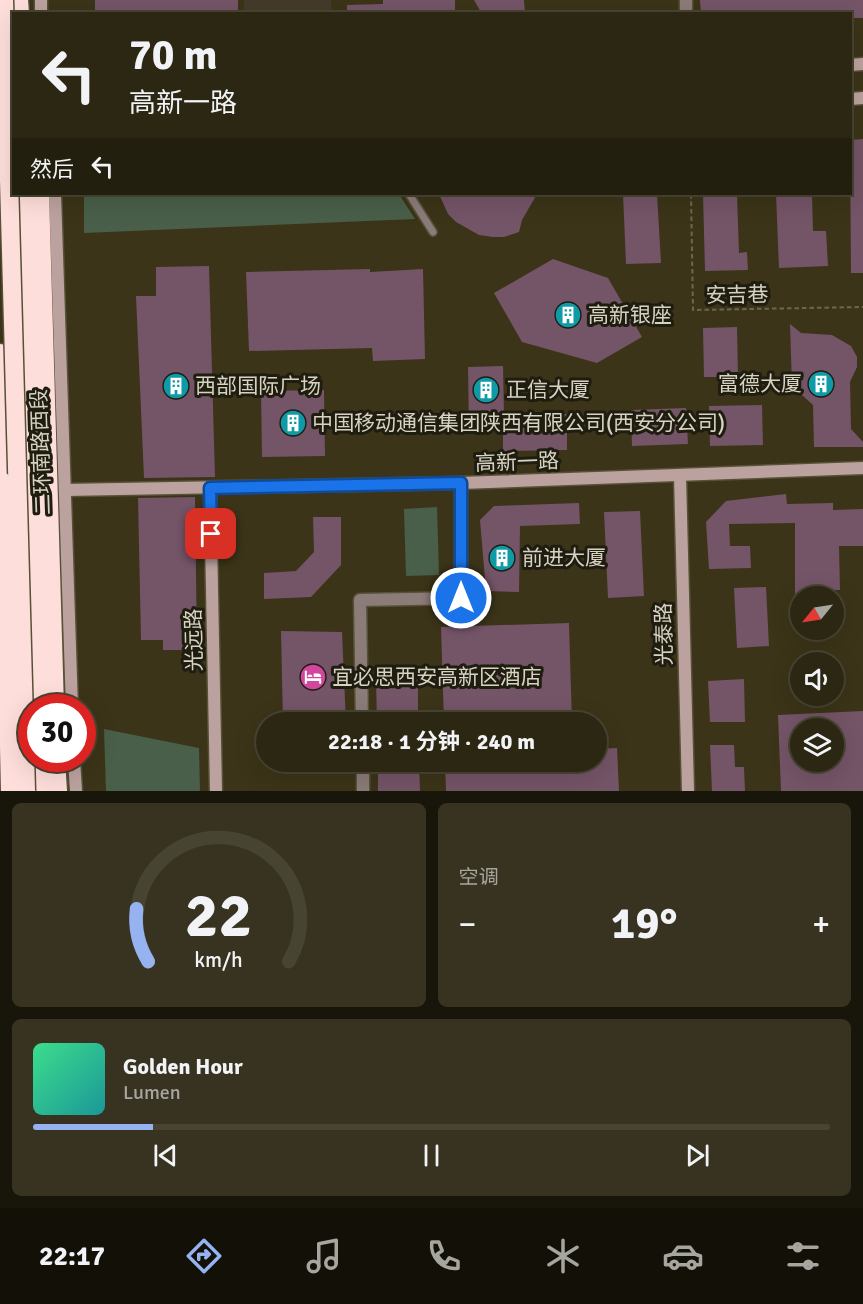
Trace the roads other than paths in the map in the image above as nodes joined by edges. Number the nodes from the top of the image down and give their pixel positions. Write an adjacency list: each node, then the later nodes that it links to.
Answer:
1 (4, 0): 22 (highway, 二环南路西段, bridge)
2 (25, 195): 13 (highway, 二环南路西段)
3 (40, 195): 14 (highway)
4 (55, 195): 12 (street, 二环南路西段)
5 (410, 195): 6 (lane)
6 (433, 232)
7 (0, 353): 21 (highway, bridge)
8 (863, 468): 9 (street, 高新一路)
9 (680, 476): 10 (street, 高新一路); 28 (street, 光泰路)
10 (461, 483): 11 (street, 高新一路); 16 (street)
11 (210, 488): 12 (street, 高新一路); 26 (street, 光远路)
12 (65, 490): 15 (street, 二环南路西段)
13 (40, 694)
14 (55, 694)
15 (72, 694)
16 (362, 712)
17 (42, 772): 23 (highway)
18 (57, 772): 24 (highway)
19 (75, 772): 25 (street)
20 (363, 772): 27 (street)
21 (10, 791)
22 (26, 791)
23 (43, 791)
24 (58, 791)
25 (76, 791)
26 (216, 791)
27 (363, 791)
28 (688, 791)

